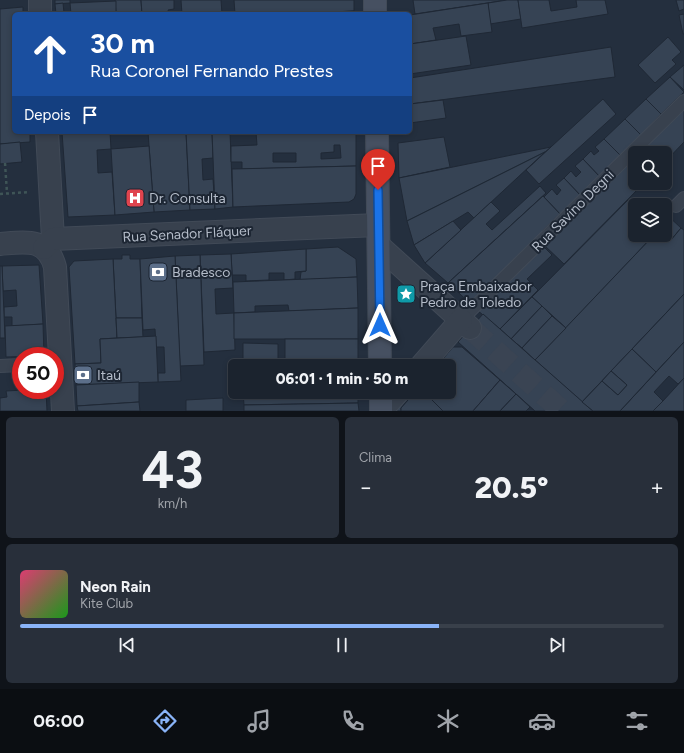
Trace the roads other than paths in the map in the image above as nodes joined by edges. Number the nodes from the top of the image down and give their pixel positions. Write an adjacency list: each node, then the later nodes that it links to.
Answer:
1 (40, 0): 3 (street)
2 (374, 0): 4 (main road)
3 (40, 12)
4 (375, 12)
5 (684, 102): 11 (lane, Rua Savino Degni)
6 (47, 134): 10 (street)
7 (377, 134): 8 (main road)
8 (378, 235): 10 (street, Rua Senador Fláquer); 11 (street); 13 (main road)
9 (0, 244): 10 (street, Rua Senador Fláquer)
10 (49, 244): 12 (street)
11 (466, 324): 14 (street)
12 (58, 347)
13 (380, 359)
14 (428, 359)
15 (12, 365): 16 (lane)
16 (0, 366)
17 (62, 399): 20 (street)
18 (380, 399): 21 (main road)
19 (392, 399): 21 (street)
20 (63, 411)
21 (381, 411)

